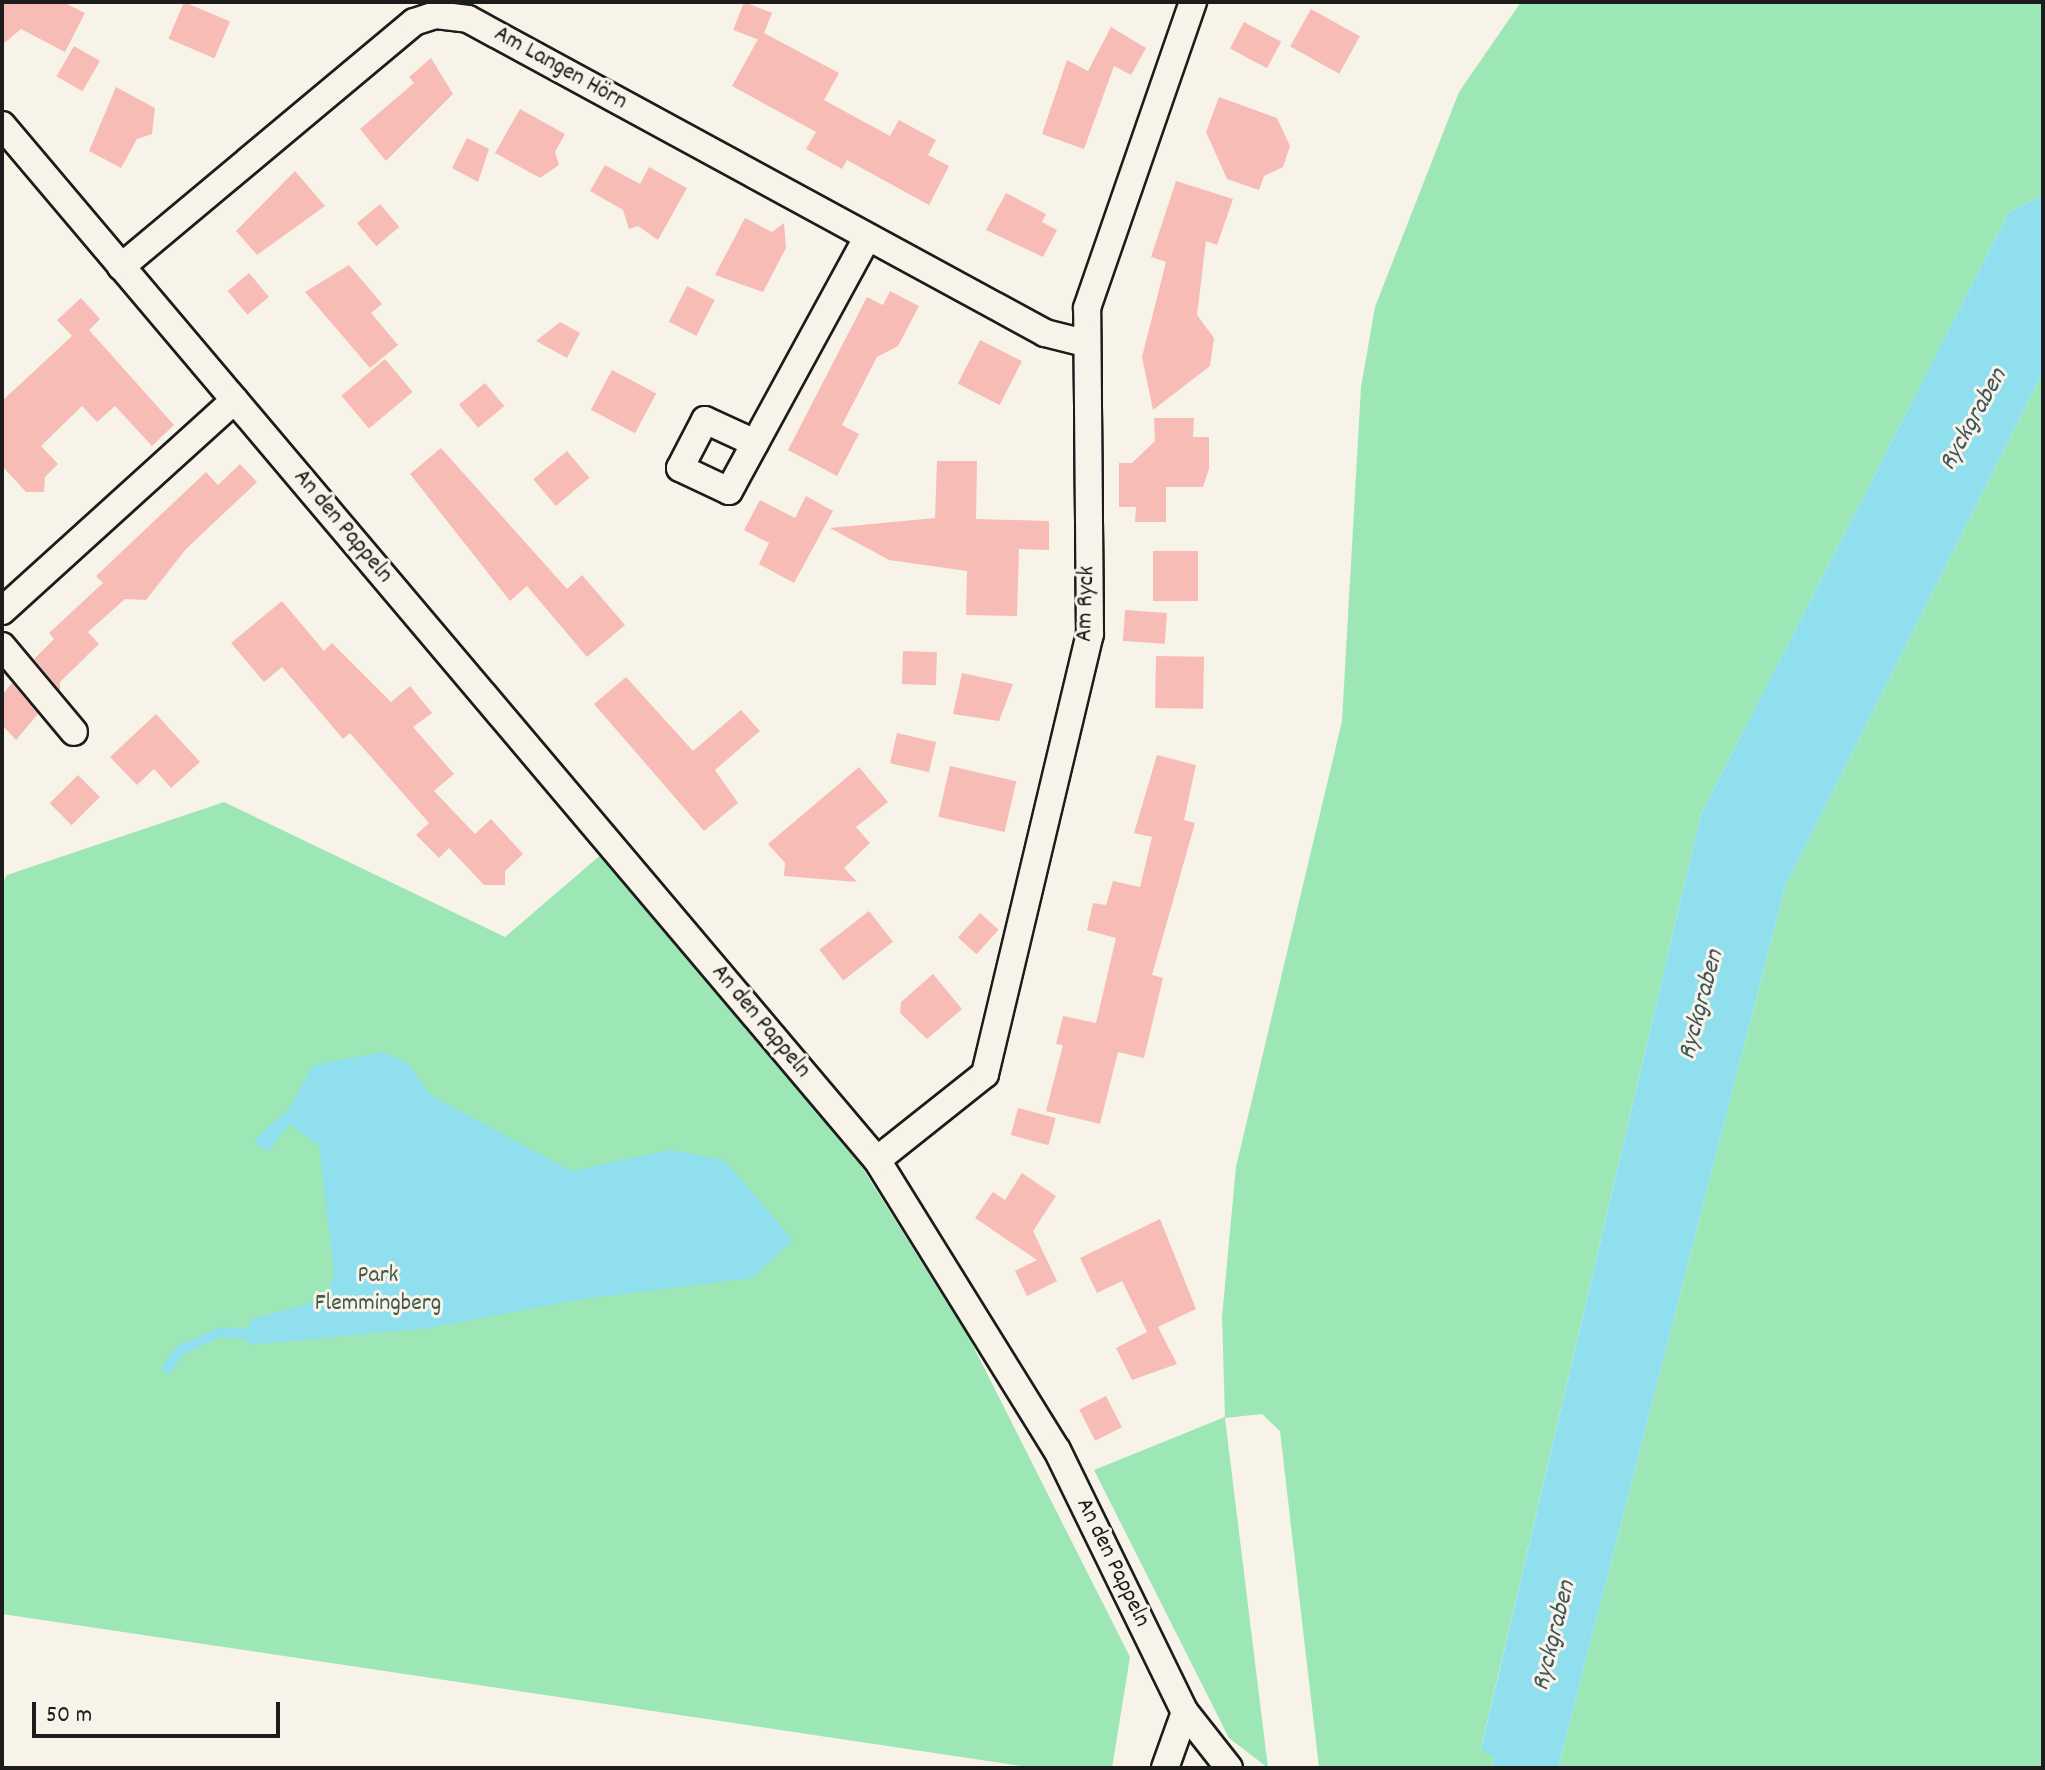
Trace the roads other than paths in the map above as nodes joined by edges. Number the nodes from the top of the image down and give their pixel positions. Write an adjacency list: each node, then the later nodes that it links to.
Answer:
1 (1193, 2): 5 (street, Am Ryck)
2 (2, 125): 4 (street, An den Pappeln)
3 (867, 238): 4 (street, Am Langen Hörn); 5 (street, Am Langen Hörn); 7 (street)
4 (121, 267): 6 (street, An den Pappeln)
5 (1085, 343): 11 (street, Am Ryck)
6 (235, 400): 8 (street); 11 (street, An den Pappeln)
7 (755, 443)
8 (2, 611)
9 (2, 646): 10 (street)
10 (74, 732)
11 (877, 1160): 12 (street, An den Pappeln)
12 (1185, 1712): 13 (street); 14 (street, An den Pappeln)
13 (1165, 1768)
14 (1229, 1768)

